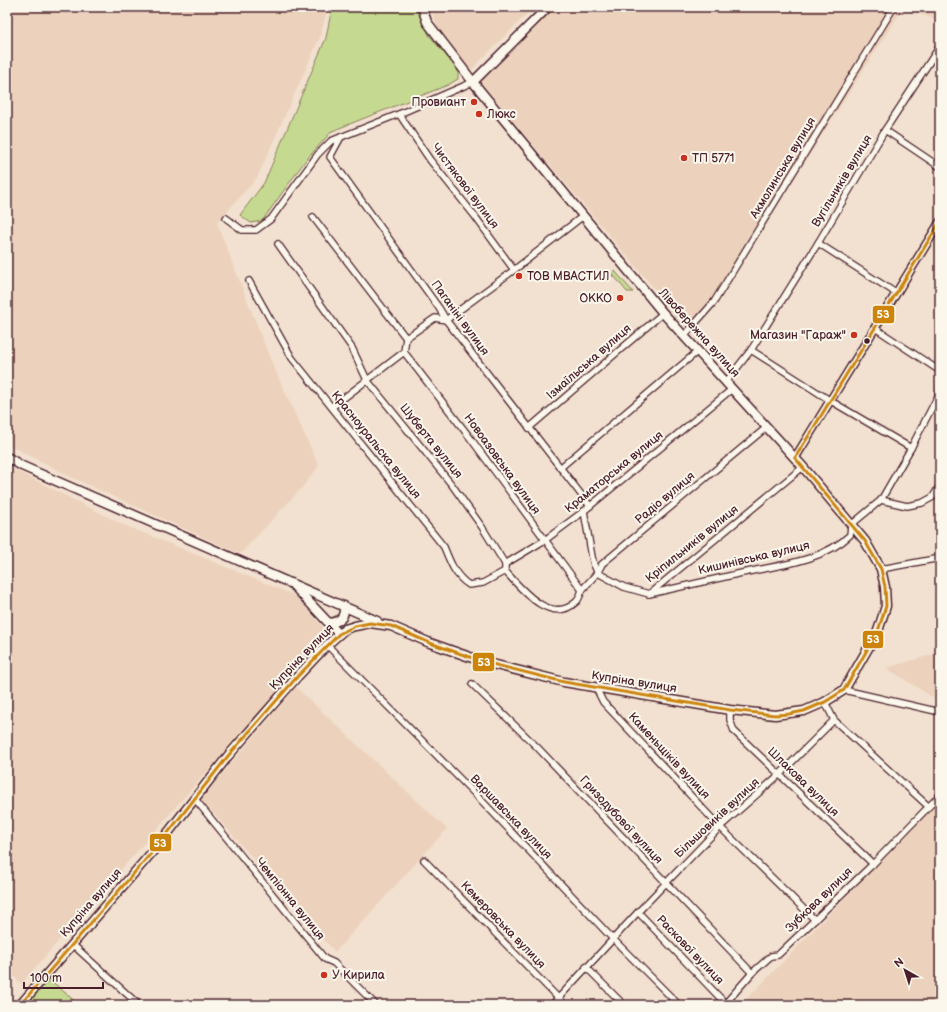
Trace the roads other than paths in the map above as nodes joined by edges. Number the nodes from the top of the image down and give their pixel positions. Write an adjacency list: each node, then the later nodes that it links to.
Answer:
1 (422, 7): 5 (main road, Лівобережна вулиця)
2 (548, 7): 5 (main road)
3 (894, 7): 22 (street, Акмолинська вулиця)
4 (940, 46): 7 (street, Вугільників вулиця)
5 (473, 82): 6 (street); 10 (main road, Лівобережна вулиця)
6 (399, 114): 8 (street); 16 (street, Чистякової вулиця)
7 (885, 130): 9 (street, Вугільників вулиця); 14 (street, Вугільників вулиця)
8 (341, 137): 12 (street); 20 (street, Паганіні вулиця)
9 (940, 167)
10 (583, 216): 16 (street); 19 (main road, Лівобережна вулиця)
11 (313, 217): 23 (street)
12 (226, 218)
13 (940, 222): 18 (street)
14 (818, 243): 18 (street, Вугільників вулиця); 24 (street, Вугільників вулиця)
15 (278, 244): 28 (street, Шуберта вулиця)
16 (514, 270): 20 (street)
17 (249, 281): 33 (street, Красноуральска вулиця)
18 (896, 293): 21 (street)
19 (663, 313): 22 (main road, Лівобережна вулиця); 35 (street, Ізмаїльська вулиця)
20 (446, 320): 23 (street); 35 (street, Паганіні вулиця)
21 (875, 328): 27 (street); 32 (street)
22 (684, 336): 25 (main road, Лівобережна вулиця)
23 (406, 338): 26 (street)
24 (751, 350): 29 (street, Вугільників вулиця); 32 (street)
25 (698, 351): 29 (main road, Лівобережна вулиця); 40 (street)
26 (404, 352): 28 (street); 46 (street, Новоазовська вулиця)
27 (940, 371)
28 (367, 380): 33 (street); 48 (street, Шуберта вулиця)
29 (726, 382): 30 (main road, Лівобережна вулиця)
30 (732, 389): 34 (main road, Лівобережна вулиця); 43 (street, Краматорська вулиця)
31 (940, 392): 36 (street)
32 (831, 401): 36 (street); 38 (street)
33 (332, 407): 48 (street, Красноуральска вулиця)
34 (767, 427): 38 (main road, Лівобережна вулиця); 50 (street, Радіо вулиця)
35 (529, 428): 40 (street, Паганіні вулиця)
36 (911, 448): 42 (street)
37 (7, 457): 51 (main road)
38 (795, 458): 39 (main road, Лівобережна вулиця)
39 (803, 467): 45 (main road, Лівобережна вулиця); 53 (street, Кріпильників вулиця)
40 (560, 468): 43 (street, Паганіні вулиця)
41 (940, 485): 42 (street)
42 (881, 500): 45 (street)
43 (590, 506): 44 (street, Краматорська вулиця)
44 (584, 511): 46 (street, Краматорська вулиця); 50 (street)
45 (851, 525): 49 (main road, Лівобережна вулиця); 53 (street, Кишинівська вулиця)
46 (545, 540): 48 (street, Краматорська вулиця); 52 (street, Новоазовська вулиця)
47 (940, 558): 49 (street)
48 (505, 568): 52 (street, Шуберта вулиця)
49 (881, 569): 61 (main road, Лівобережна вулиця)
50 (598, 573): 52 (street, Радіо вулиця); 53 (street, Кріпильників вулиця)
51 (291, 583): 54 (main road); 55 (main road)
52 (582, 590)
53 (649, 594)
54 (344, 606): 55 (main road); 56 (main road)
55 (329, 624): 57 (main road)
56 (391, 626): 57 (main road, Купріна вулиця); 60 (main road, Купріна вулиця)
57 (339, 634): 58 (main road, Купріна вулиця)
58 (327, 645): 68 (main road, Купріна вулиця); 76 (street, Варшавська вулиця)
59 (472, 684): 73 (street, Гризодубової вулиця)
60 (596, 688): 63 (main road, Купріна вулиця); 70 (street, Каменьщіків вулиця)
61 (844, 690): 62 (main road, Купріна вулиця); 64 (street)
62 (825, 702): 63 (main road, Купріна вулиця); 65 (street)
63 (730, 710): 66 (street, Шлакова вулиця)
64 (940, 712)
65 (834, 720): 66 (street, Більшовиків вулиця); 69 (street)
66 (780, 774): 70 (street, Більшовиків вулиця); 72 (street, Шлакова вулиця)
67 (940, 795): 69 (street, Зубкова вулиця)
68 (195, 799): 77 (main road, Купріна вулиця); 84 (street, Чемпіонна вулиця)
69 (928, 806): 72 (street, Зубкова вулиця)
70 (720, 827): 73 (street, Більшовиків вулиця); 75 (street, Каменьщіків вулиця)
71 (424, 860): 80 (street, Кемеровська вулиця)
72 (872, 864): 75 (street, Зубкова вулиця)
73 (665, 883): 74 (street, Більшовиків вулиця); 79 (street, Гризодубової вулиця)
74 (638, 912): 76 (street, Більшовиків вулиця); 81 (street, Раскової вулиця)
75 (815, 920): 79 (street, Зубкова вулиця)
76 (613, 939): 78 (street, Більшовиків вулиця); 88 (street, Варшавська вулиця)
77 (72, 944): 82 (main road, Купріна вулиця); 83 (street)
78 (586, 967): 80 (street, Більшовиків вулиця); 87 (street)
79 (752, 973): 81 (street, Зубкова вулиця)
80 (559, 998): 85 (street, Більшовиків вулиця); 86 (street, Кемеровська вулиця)
81 (724, 1004)
82 (20, 1005)
83 (139, 1005)
84 (376, 1005)
85 (552, 1005)
86 (566, 1005)
87 (624, 1005)
88 (679, 1005)

